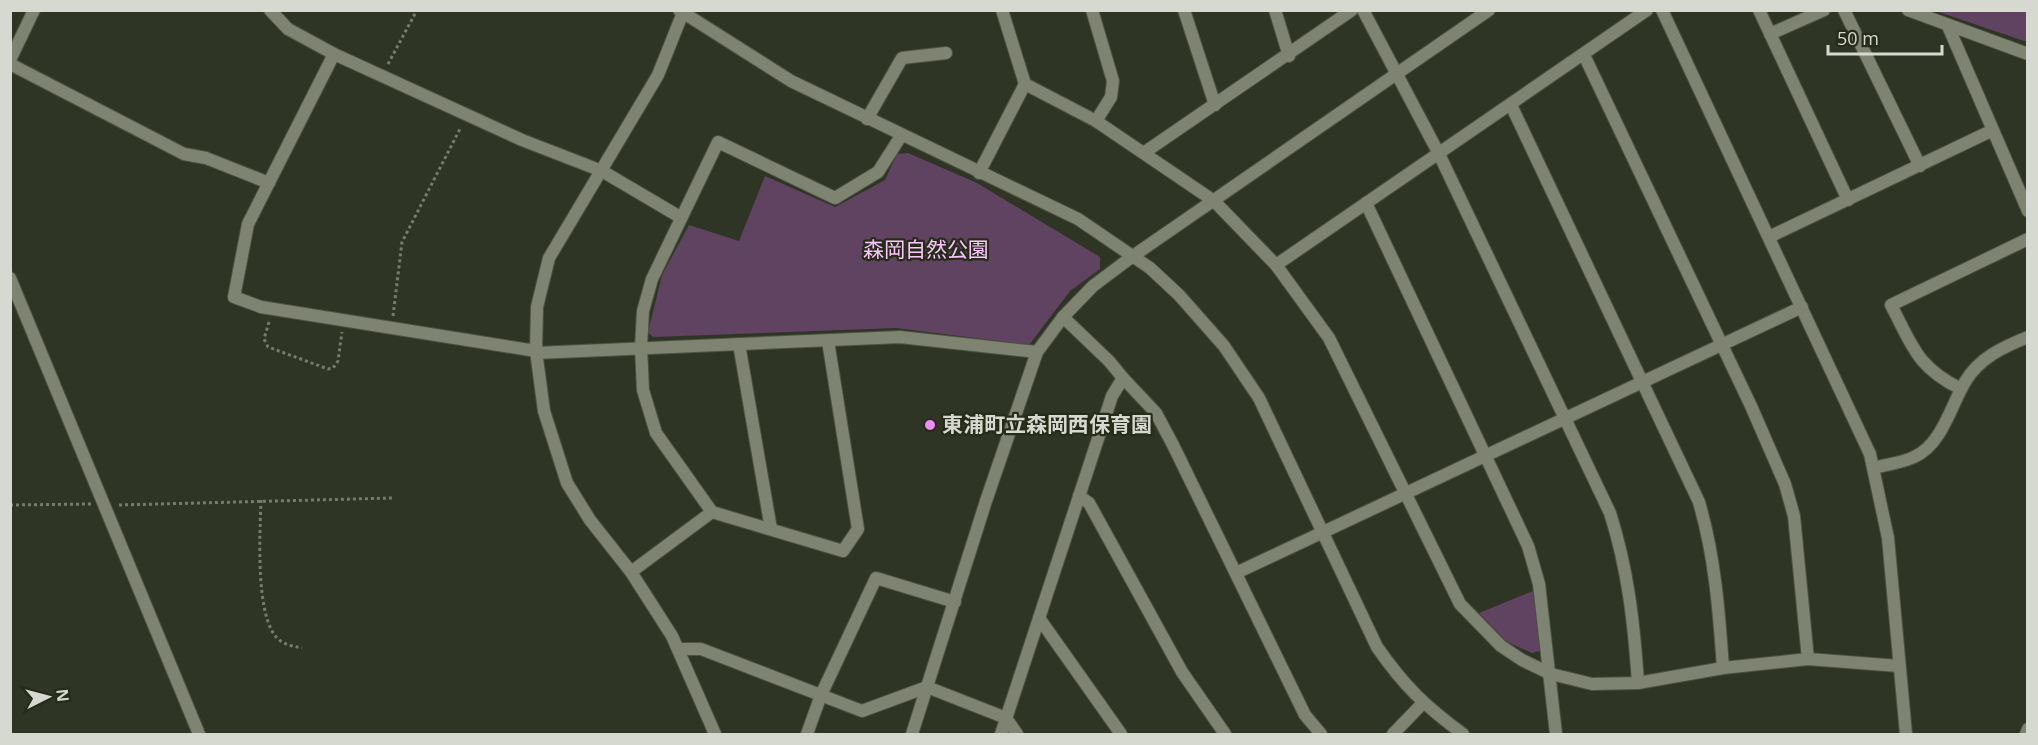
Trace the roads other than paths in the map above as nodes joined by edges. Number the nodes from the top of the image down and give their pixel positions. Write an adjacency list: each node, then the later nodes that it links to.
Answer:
1 (34, 10): 24 (street)
2 (270, 10): 20 (street)
3 (1002, 10): 26 (street)
4 (1092, 10): 30 (street)
5 (1184, 10): 27 (street)
6 (1275, 10): 23 (street)
7 (1352, 10): 23 (street)
8 (1363, 10): 25 (street)
9 (1489, 10): 25 (street)
10 (1647, 10): 22 (street)
11 (1662, 10): 45 (street)
12 (1759, 10): 18 (street)
13 (1824, 10): 18 (street)
14 (1844, 10): 35 (street)
15 (1908, 10): 17 (street)
16 (682, 12): 29 (street); 36 (street)
17 (1948, 26): 21 (street); 31 (street)
18 (1770, 34): 40 (street)
19 (946, 53): 29 (street)
20 (334, 54): 36 (street); 38 (street)
21 (2028, 54)
22 (1584, 55): 28 (street); 55 (street)
23 (1289, 56): 27 (street)
24 (10, 62): 38 (street)
25 (1398, 75): 34 (street); 41 (street)
26 (1025, 84): 30 (street); 37 (street)
27 (1215, 105): 33 (street)
28 (1512, 105): 34 (street); 60 (street)
29 (867, 119): 32 (street)
30 (1096, 121): 33 (street)
31 (1991, 131): 35 (street); 39 (street)
32 (901, 136): 37 (street); 44 (street)
33 (1145, 152): 41 (street)
34 (1439, 154): 42 (street); 62 (street)
35 (1920, 166): 40 (street)
36 (602, 171): 44 (street); 57 (street)
37 (979, 173): 47 (street)
38 (269, 183): 57 (street)
39 (2022, 184): 43 (street)
40 (1848, 200): 45 (street)
41 (1214, 201): 47 (street); 48 (street)
42 (1366, 203): 48 (street); 63 (street)
43 (2028, 211)
44 (680, 217): 56 (street)
45 (1768, 237): 50 (street)
46 (2028, 239): 61 (street)
47 (1133, 256): 51 (street); 69 (street)
48 (1276, 265): 65 (street)
49 (10, 278): 85 (street)
50 (1802, 307): 55 (street); 64 (street)
51 (1063, 317): 58 (street); 59 (street)
52 (2028, 337): 61 (street)
53 (828, 340): 54 (street); 58 (street); 68 (street)
54 (739, 344): 56 (street); 68 (street)
55 (1721, 344): 60 (street); 75 (street)
56 (641, 347): 57 (street); 67 (street)
57 (536, 352): 70 (street)
58 (1037, 352): 72 (street)
59 (1123, 378): 66 (street); 71 (street)
60 (1644, 380): 62 (street); 77 (street)
61 (1961, 390): 64 (street)
62 (1565, 417): 63 (street); 79 (street)
63 (1486, 454): 65 (street); 78 (street)
64 (1874, 468): 76 (street)
65 (1405, 493): 69 (street); 78 (street)
66 (1079, 496): 73 (street); 92 (street)
67 (712, 512): 68 (street); 70 (street)
68 (771, 530)
69 (1322, 531): 71 (street); 82 (street)
70 (631, 572): 74 (street)
71 (1236, 573): 93 (street)
72 (955, 602): 80 (street); 81 (street)
73 (1039, 618): 83 (street); 91 (street)
74 (679, 649): 81 (street); 86 (street)
75 (1808, 659): 76 (street); 77 (street)
76 (1899, 666): 97 (street)
77 (1723, 668): 79 (street)
78 (1551, 674): 79 (street); 96 (street)
79 (1638, 683)
80 (927, 687): 81 (street); 83 (street); 88 (street)
81 (821, 695): 87 (street)
82 (1422, 704): 94 (street); 95 (street)
83 (1006, 718): 89 (street); 90 (street)
84 (2028, 729): 98 (street)
85 (199, 735)
86 (715, 735)
87 (807, 735)
88 (912, 735)
89 (1001, 735)
90 (1017, 735)
91 (1121, 735)
92 (1226, 735)
93 (1321, 735)
94 (1393, 735)
95 (1462, 735)
96 (1556, 735)
97 (1906, 735)
98 (2026, 735)

